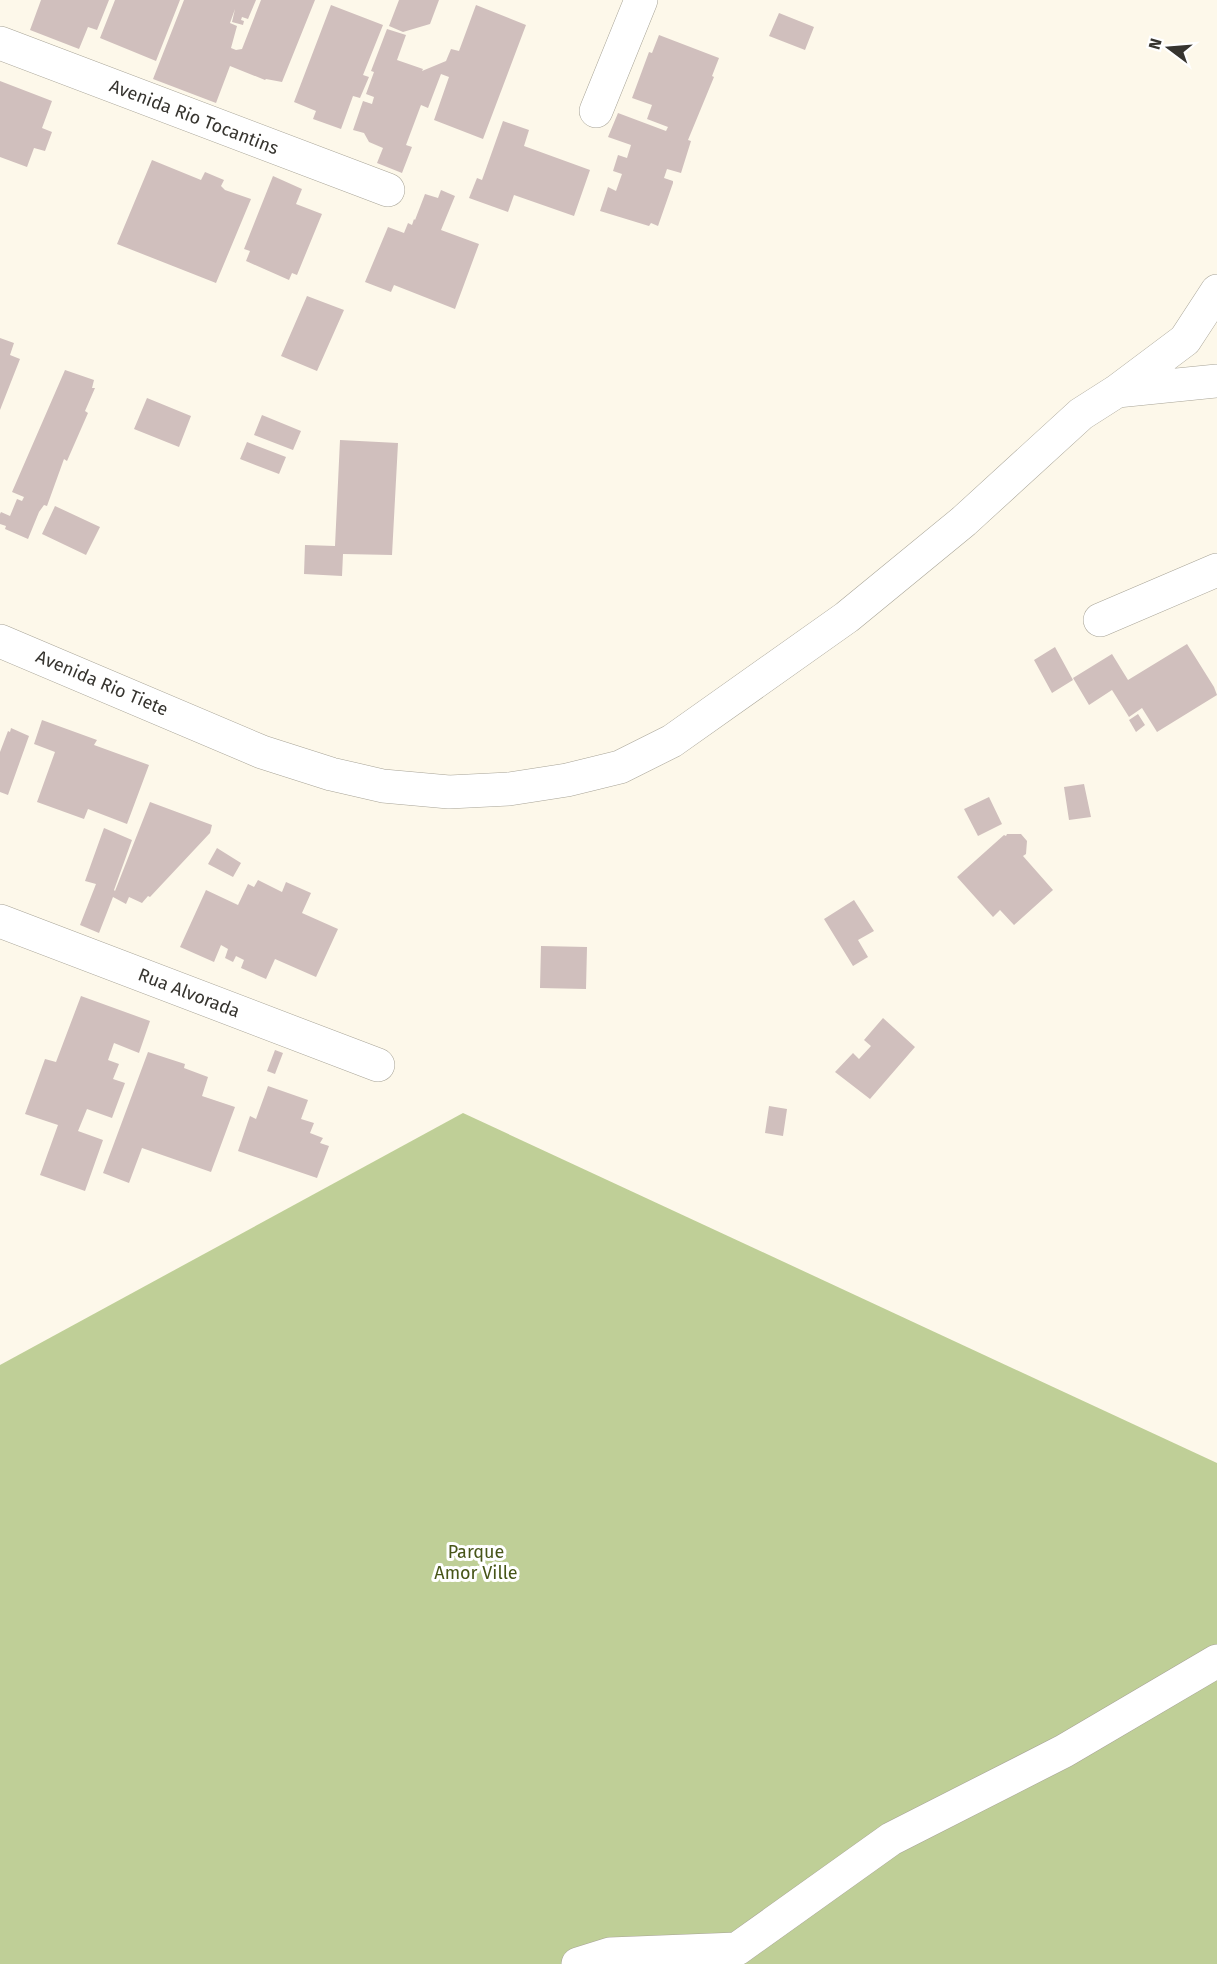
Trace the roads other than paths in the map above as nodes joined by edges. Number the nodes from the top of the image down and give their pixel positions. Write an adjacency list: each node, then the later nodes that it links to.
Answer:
1 (641, 0): 3 (street)
2 (0, 43): 4 (street, Avenida Rio Tocantins)
3 (596, 111)
4 (388, 190)
5 (1217, 291): 7 (street, Avenida Rio Tiete)
6 (1217, 381): 7 (street)
7 (1117, 391): 10 (street, Avenida Rio Tiete)
8 (1217, 570): 9 (street)
9 (1100, 621)
10 (0, 641)
11 (0, 921): 12 (street, Rua Alvorada)
12 (378, 1065)
13 (1217, 1661): 14 (street)
14 (578, 1964)

